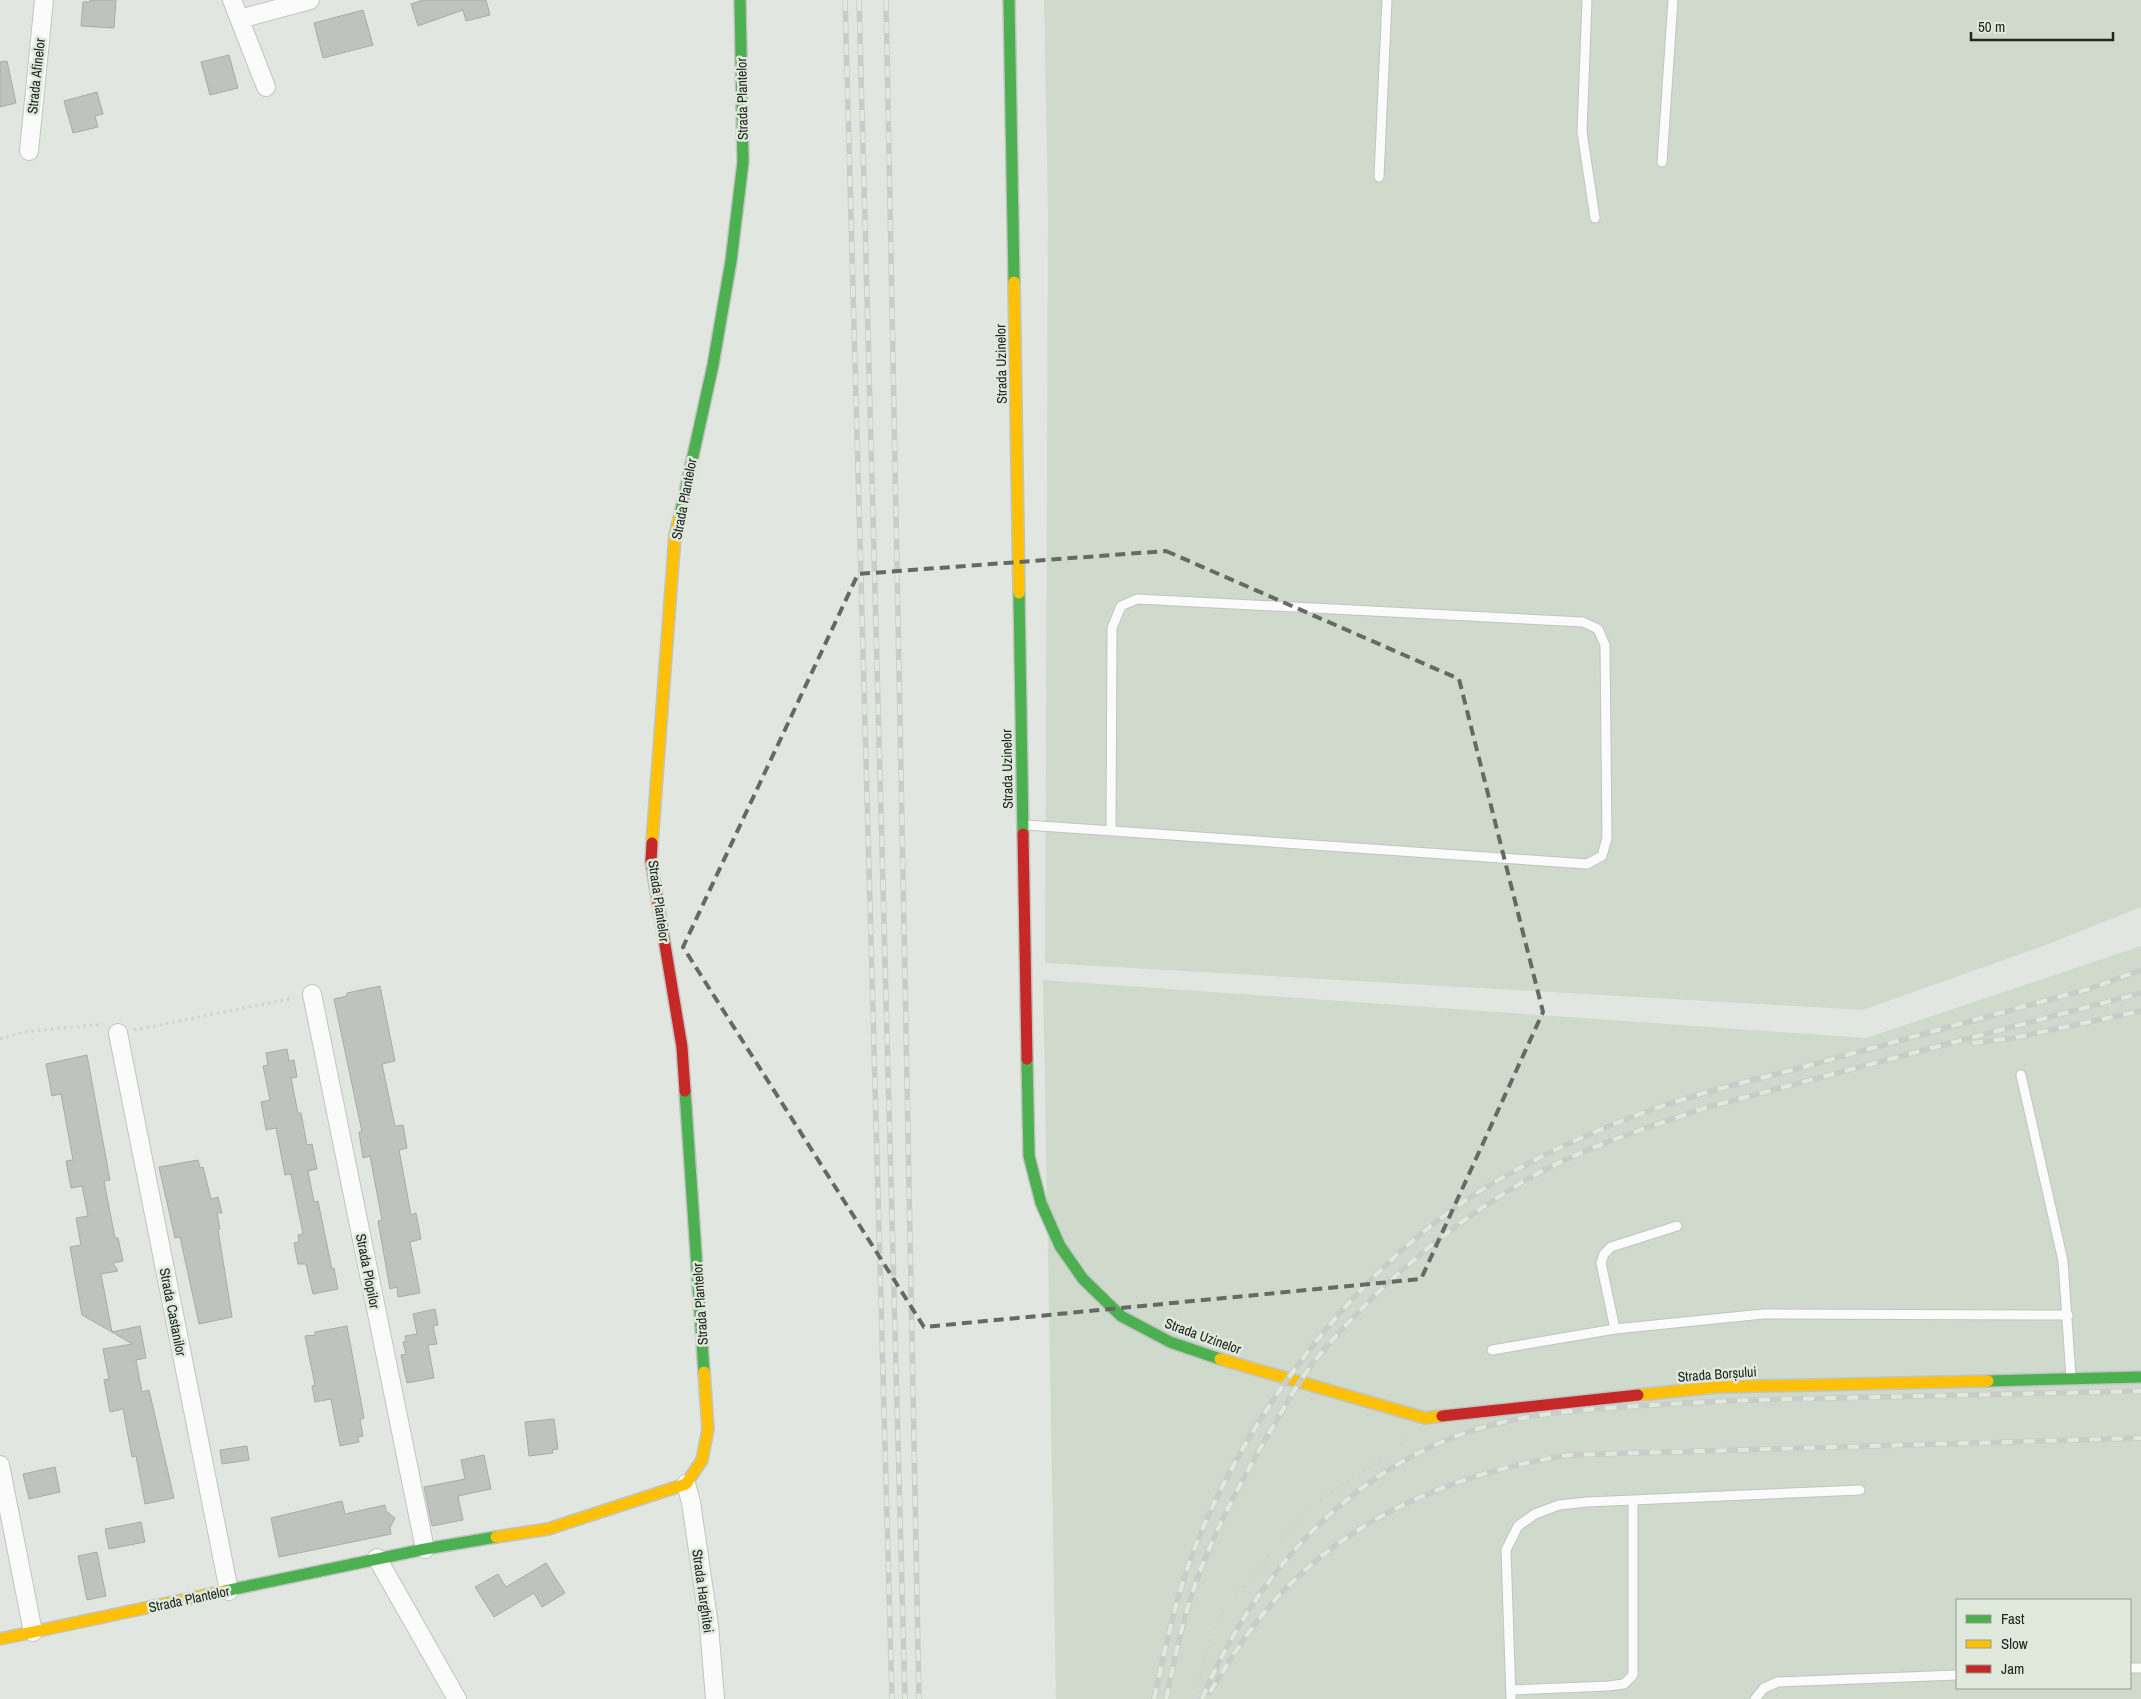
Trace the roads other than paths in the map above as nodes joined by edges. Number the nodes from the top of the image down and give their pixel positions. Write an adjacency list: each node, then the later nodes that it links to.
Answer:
1 (44, 0): 11 (street, Strada Afinelor)
2 (232, 0): 9 (street)
3 (310, 0): 9 (street)
4 (740, 0): 28 (street, Strada Plantelor)
5 (1010, 0): 15 (street, Strada Uzinelor)
6 (1386, 0): 13 (lane)
7 (1587, 0): 14 (lane)
8 (1673, 0): 12 (lane)
9 (240, 20): 10 (street)
10 (266, 87)
11 (29, 151)
12 (1662, 162)
13 (1379, 177)
14 (1595, 218)
15 (1023, 825): 16 (lane); 26 (street, Strada Uzinelor)
16 (1111, 831): 16 (lane)
17 (312, 994): 31 (street, Strada Plopilor)
18 (118, 1033): 33 (street, Strada Castanilor)
19 (2021, 1075): 21 (lane)
20 (1677, 1226): 22 (lane)
21 (2068, 1315): 22 (lane); 25 (lane)
22 (1615, 1329): 23 (lane)
23 (1492, 1350)
24 (2141, 1377): 25 (street, Strada Borșului)
25 (2071, 1378): 26 (street, Strada Borșului)
26 (1302, 1382)
27 (0, 1465): 34 (street)
28 (686, 1484): 31 (street, Strada Plantelor); 39 (street, Strada Harghitei)
29 (1860, 1490): 30 (lane)
30 (1633, 1500): 37 (lane); 37 (lane)
31 (424, 1549): 32 (street, Strada Plantelor)
32 (377, 1558): 33 (street, Strada Plantelor); 38 (street)
33 (229, 1591): 34 (street, Strada Plantelor)
34 (33, 1632): 35 (street, Strada Plantelor)
35 (0, 1639)
36 (1956, 1675): 40 (lane)
37 (1511, 1694)
38 (457, 1699)
39 (715, 1699)
40 (1755, 1699)

